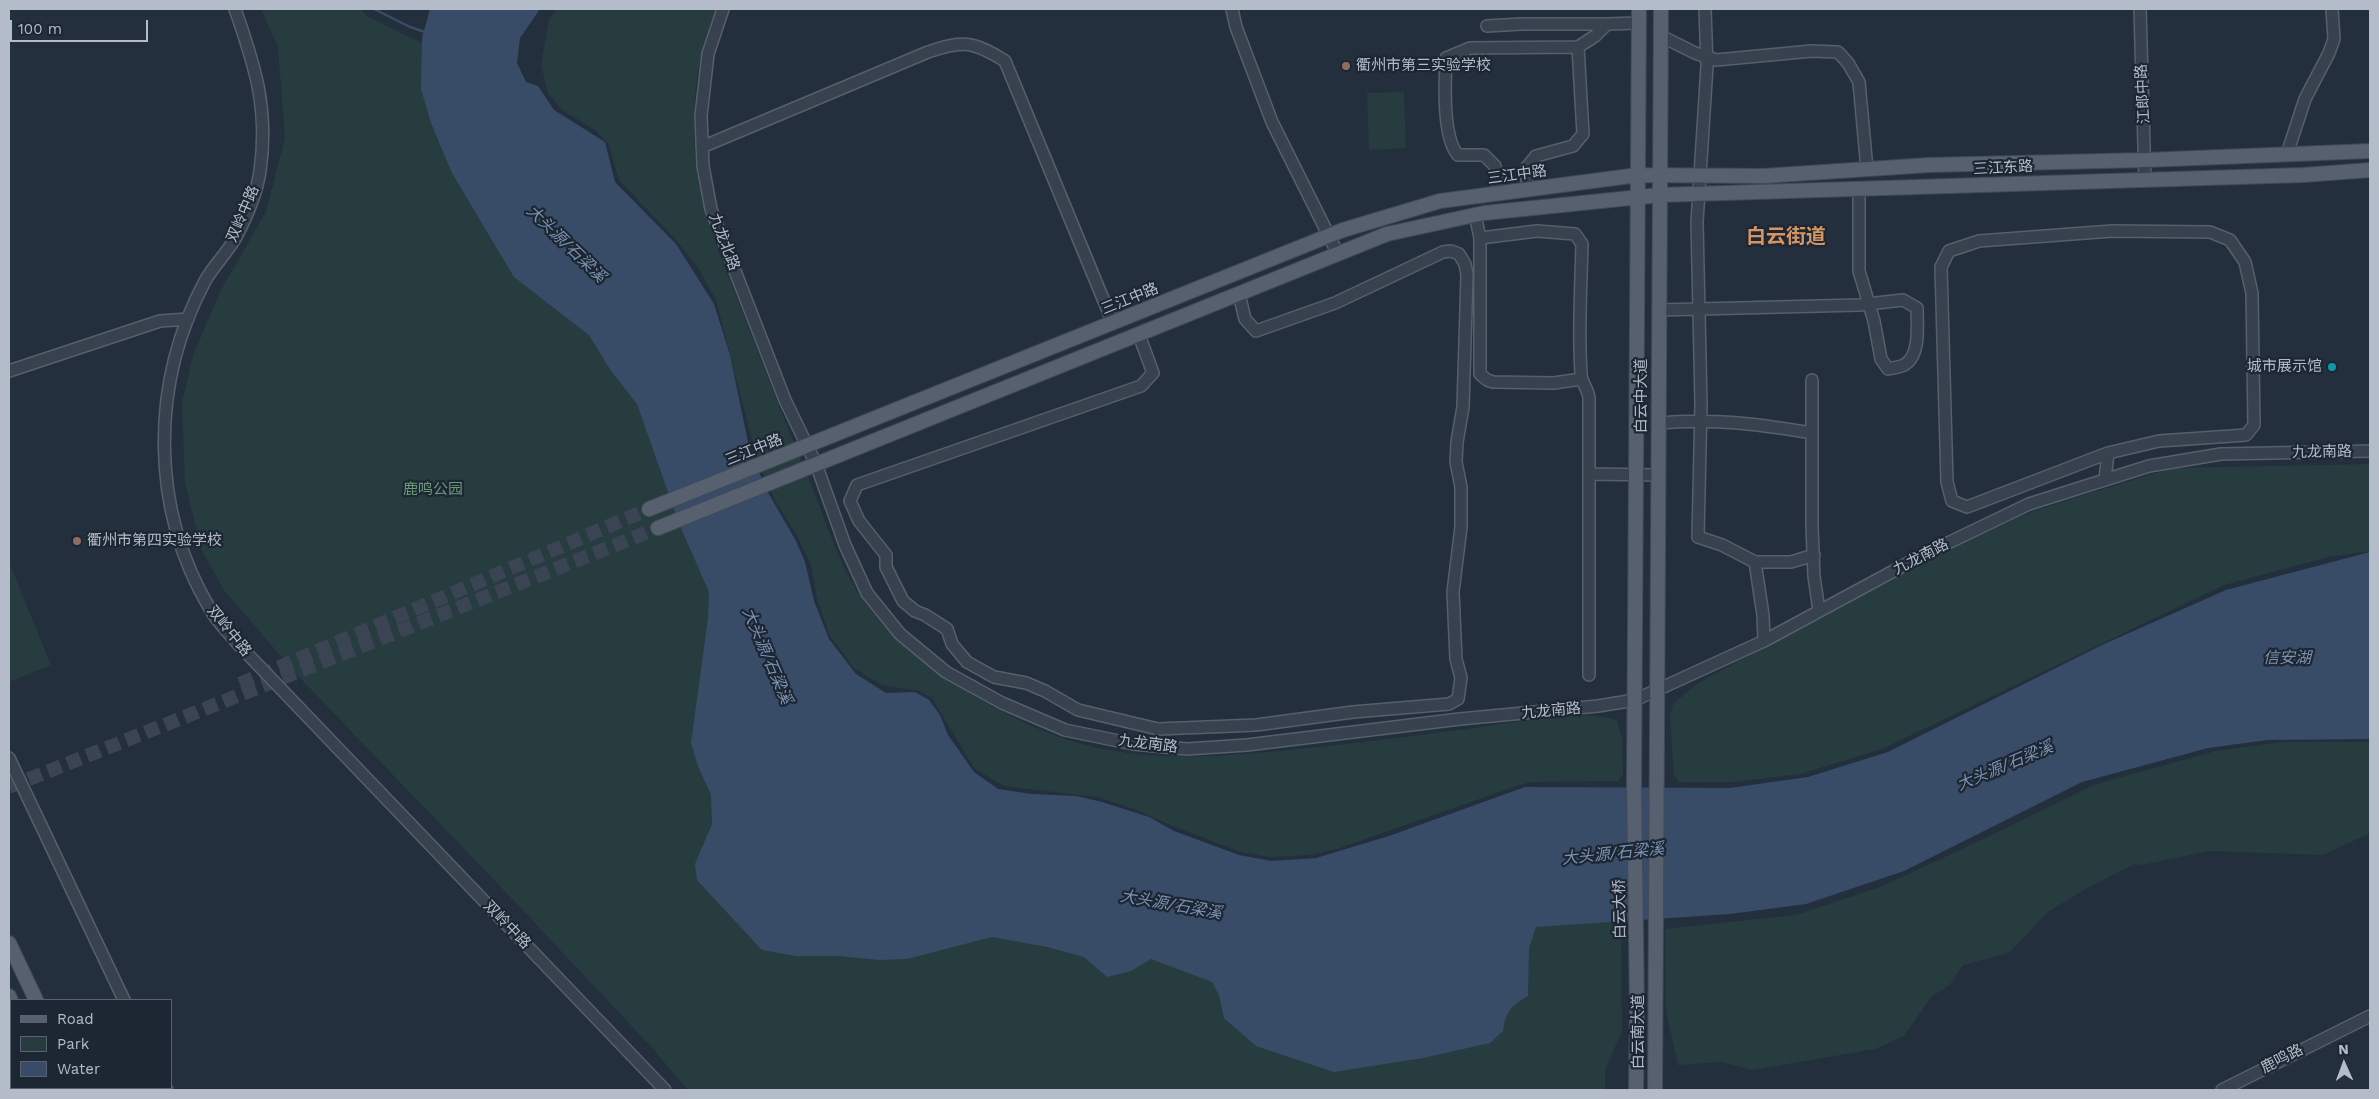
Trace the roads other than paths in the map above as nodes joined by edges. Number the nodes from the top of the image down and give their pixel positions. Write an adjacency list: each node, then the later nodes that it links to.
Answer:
1 (235, 9): 39 (street, 双岭中路)
2 (723, 9): 15 (street, 九龙北路)
3 (1232, 9): 32 (street)
4 (1639, 9): 10 (main road, 白云中大道)
5 (1661, 9): 12 (main road, 白云中大道)
6 (1705, 9): 14 (street)
7 (2140, 9): 18 (street, 江郎中路)
8 (2332, 9): 17 (street)
9 (1607, 24): 10 (street); 11 (street); 13 (street)
10 (1639, 24): 23 (main road, 白云中大道)
11 (1487, 26)
12 (1661, 36): 14 (street); 21 (main road, 白云中大道)
13 (1578, 47): 26 (street); 27 (street)
14 (1706, 57): 19 (street); 22 (street)
15 (702, 147): 40 (street); 48 (street, 九龙北路)
16 (2370, 151): 17 (main road, 三江东路)
17 (2287, 154): 18 (main road, 三江东路)
18 (2146, 160): 19 (main road, 三江东路); 24 (street, 江郎中路)
19 (1867, 169): 22 (main road, 三江东路)
20 (2370, 170): 24 (main road, 三江东路)
21 (1660, 174): 22 (main road, 三江东路); 23 (main road, 三江东路); 29 (main road, 白云中大道)
22 (1699, 174): 28 (street)
23 (1638, 175): 26 (main road, 三江中路); 30 (main road, 白云中大道)
24 (2145, 180): 25 (main road, 三江东路)
25 (1859, 189): 28 (main road, 三江东路); 36 (street)
26 (1527, 190): 27 (main road, 三江中路)
27 (1500, 194): 32 (main road, 三江中路)
28 (1698, 194): 29 (main road, 三江东路); 37 (street)
29 (1660, 195): 30 (main road, 三江东路); 38 (main road, 白云中大道)
30 (1638, 198): 31 (main road); 53 (main road, 白云中大道)
31 (1475, 214): 33 (street); 34 (main road)
32 (1330, 236): 34 (street); 40 (main road, 三江中路)
33 (1480, 238): 43 (street); 43 (street)
34 (1338, 254): 35 (main road)
35 (1239, 294): 41 (main road); 65 (street)
36 (1868, 304): 36 (street); 37 (street)
37 (1700, 309): 38 (street); 45 (street)
38 (1659, 310): 46 (main road, 白云中大道)
39 (188, 319): 42 (street); 75 (street, 双岭中路)
40 (1113, 323): 48 (main road, 三江中路)
41 (1138, 335): 51 (main road); 65 (street)
42 (9, 371)
43 (1581, 379): 52 (street)
44 (1812, 380): 47 (street)
45 (1701, 420): 46 (street); 47 (street); 59 (street)
46 (1658, 423): 54 (main road, 白云中大道)
47 (1812, 433): 58 (street)
48 (808, 446): 51 (street, 九龙北路); 56 (main road, 三江中路)
49 (2370, 452): 55 (street, 九龙南路)
50 (2108, 453): 50 (street); 55 (street)
51 (816, 464): 57 (main road); 66 (street, 九龙南路)
52 (1590, 474): 53 (street); 62 (street)
53 (1636, 475): 54 (street); 64 (main road, 白云中大道)
54 (1658, 475): 63 (main road, 白云中大道)
55 (2105, 479): 60 (street, 九龙南路)
56 (649, 509)
57 (658, 528)
58 (1814, 555): 59 (street); 60 (street)
59 (1755, 562): 61 (street)
60 (1819, 610): 61 (street, 九龙南路)
61 (1764, 641): 63 (street, 九龙南路)
62 (1589, 675)
63 (1656, 691): 64 (street, 九龙南路); 71 (main road, 白云中大道)
64 (1635, 700): 66 (street, 九龙南路); 68 (main road, 白云中大道)
65 (1353, 712): 66 (street)
66 (1355, 731)
67 (9, 758): 73 (street)
68 (1634, 783): 70 (main road, 白云大桥)
69 (9, 943): 72 (main road)
70 (1637, 974): 76 (main road, 白云南大道)
71 (1654, 974): 77 (main road, 白云南大道)
72 (36, 999)
73 (124, 999)
74 (2370, 1016): 78 (street, 鹿鸣路)
75 (665, 1090)
76 (1636, 1090)
77 (1655, 1090)
78 (2222, 1090)

